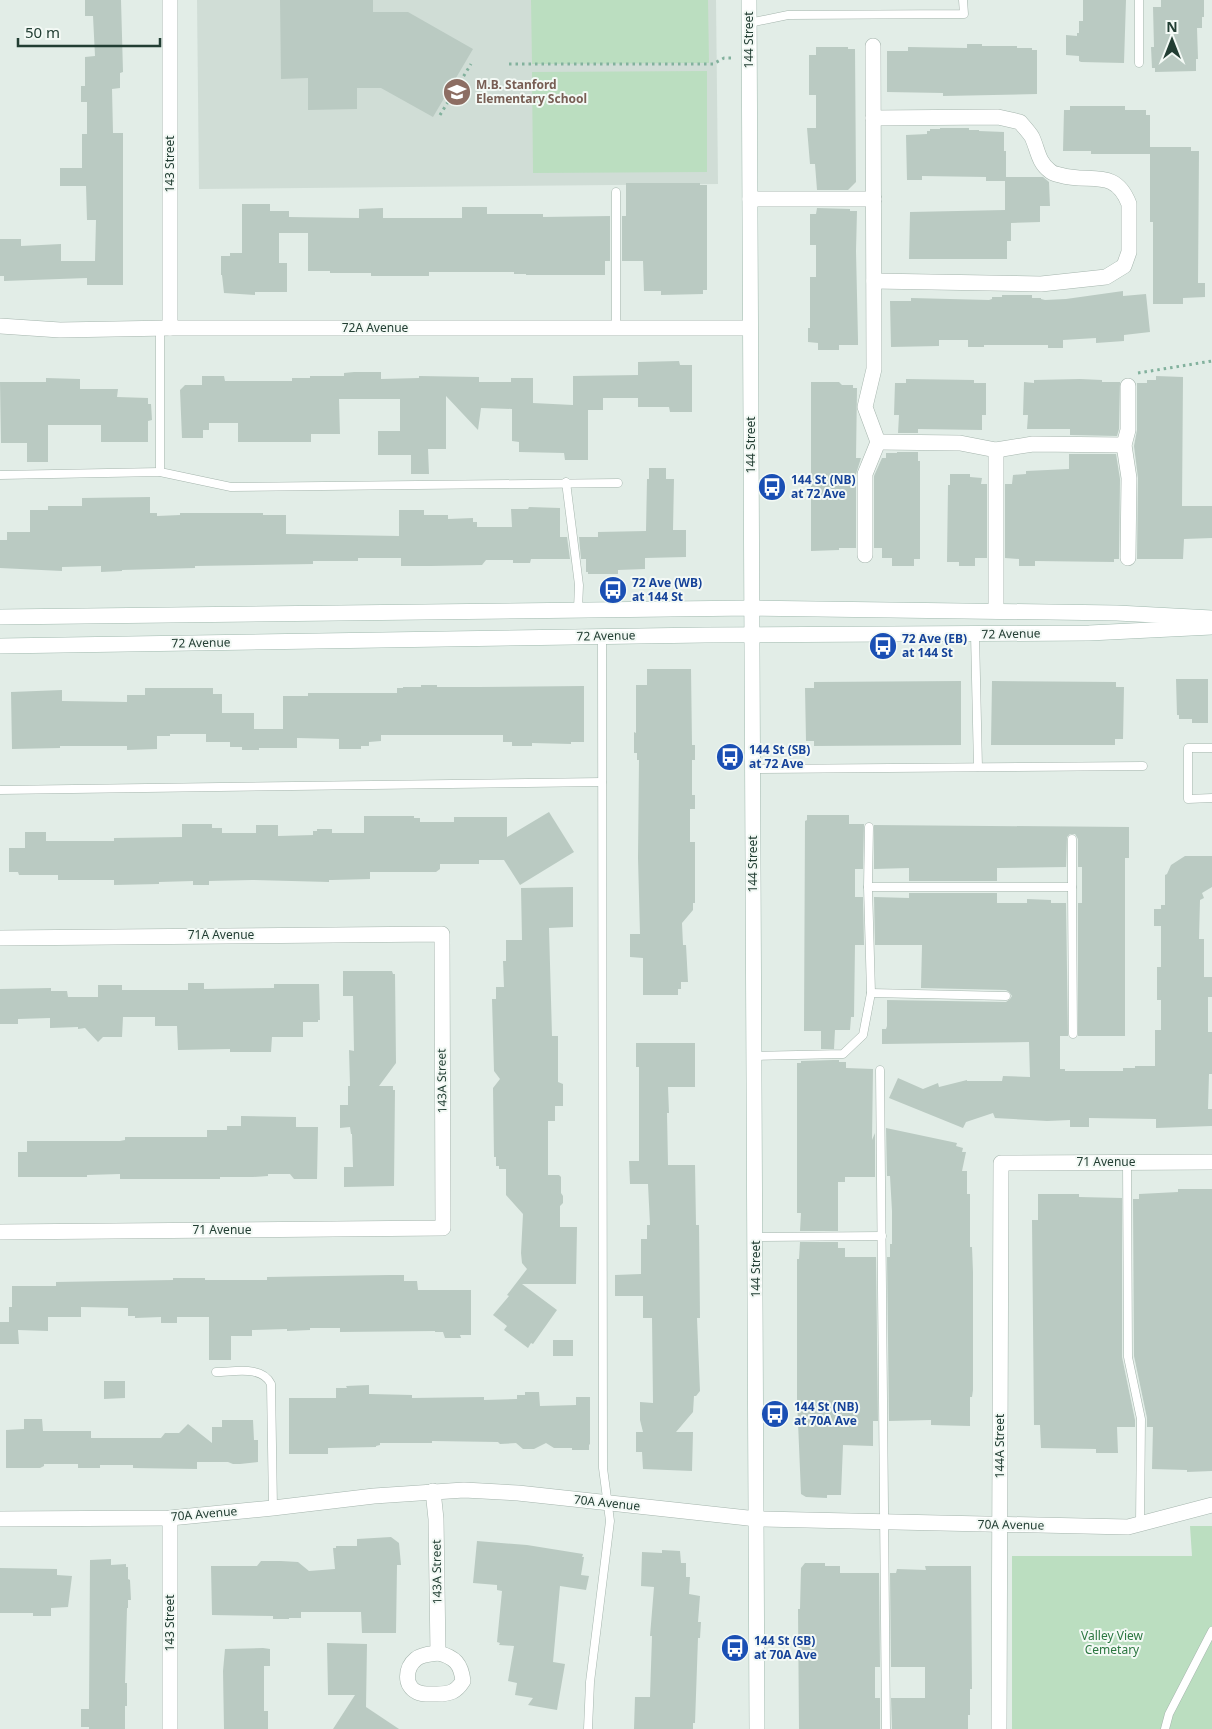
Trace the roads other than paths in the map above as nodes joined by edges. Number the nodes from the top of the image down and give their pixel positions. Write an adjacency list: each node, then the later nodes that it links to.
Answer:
1 (170, 0): 14 (street, 143 Street)
2 (749, 0): 5 (street, 144 Street)
3 (963, 0): 5 (lane)
4 (1139, 0): 7 (lane)
5 (749, 23): 11 (street, 144 Street)
6 (873, 46): 8 (street)
7 (1139, 63)
8 (873, 118): 10 (street); 12 (street)
9 (616, 192): 15 (lane)
10 (874, 198): 11 (street); 12 (street)
11 (750, 199): 16 (street, 144 Street)
12 (874, 281): 18 (street)
13 (0, 326): 14 (street, 72A Avenue)
14 (165, 328): 15 (street, 72A Avenue); 21 (lane)
15 (616, 328): 16 (street, 72A Avenue)
16 (750, 328): 27 (street, 144 Street)
17 (1128, 386): 19 (street)
18 (878, 442): 20 (street); 25 (street)
19 (1124, 445): 20 (street); 26 (street)
20 (996, 450): 29 (street)
21 (160, 472): 22 (lane); 23 (lane)
22 (0, 475)
23 (566, 482): 24 (lane); 28 (lane)
24 (618, 483)
25 (866, 555)
26 (1128, 558)
27 (752, 608): 28 (street, 72 Avenue); 29 (street, 72 Avenue); 33 (street, 144 Street)
28 (578, 610): 30 (street, 72 Avenue)
29 (996, 611): 31 (street, 72 Avenue)
30 (0, 617)
31 (1212, 618)
32 (1212, 627): 34 (street, 72 Avenue)
33 (752, 634): 34 (street, 72 Avenue); 35 (street, 72 Avenue); 40 (street, 144 Street)
34 (975, 634): 39 (lane)
35 (602, 636): 36 (street, 72 Avenue); 41 (lane)
36 (0, 646)
37 (1212, 748): 43 (lane)
38 (1143, 766): 39 (lane)
39 (978, 767): 40 (lane)
40 (753, 769): 53 (street, 144 Street)
41 (602, 782): 42 (lane); 64 (lane)
42 (0, 790)
43 (1212, 798)
44 (869, 827): 46 (lane)
45 (1072, 839): 47 (lane)
46 (868, 887): 47 (lane); 50 (lane)
47 (1072, 887): 52 (lane)
48 (442, 934): 49 (street, 71A Avenue); 58 (street, 143A Street)
49 (0, 938)
50 (871, 993): 51 (lane); 53 (lane)
51 (1006, 996)
52 (1073, 1034)
53 (754, 1056): 61 (street, 144 Street)
54 (880, 1070): 60 (lane)
55 (1127, 1162): 56 (street, 71 Avenue); 57 (street, 71 Avenue); 72 (lane)
56 (1212, 1162)
57 (1001, 1163): 71 (street, 144A Street)
58 (443, 1228): 59 (street, 71 Avenue)
59 (0, 1232)
60 (882, 1236): 61 (lane); 70 (lane)
61 (755, 1237): 69 (street, 144 Street)
62 (216, 1372): 66 (lane)
63 (433, 1491): 64 (street, 70A Avenue); 66 (street, 70A Avenue); 74 (street, 143A Street)
64 (607, 1503): 69 (street, 70A Avenue); 76 (lane)
65 (1212, 1505): 72 (street, 70A Avenue)
66 (273, 1508): 67 (street, 70A Avenue)
67 (170, 1518): 68 (street, 70A Avenue); 75 (street, 143 Street)
68 (0, 1519)
69 (757, 1519): 70 (street, 70A Avenue); 77 (street, 144 Street)
70 (886, 1522): 71 (street, 70A Avenue); 78 (lane)
71 (1000, 1524): 72 (street, 70A Avenue); 79 (street, 144A Street)
72 (1140, 1524)
73 (1212, 1631): 80 (lane)
74 (438, 1652)
75 (170, 1729)
76 (588, 1729)
77 (758, 1729)
78 (886, 1729)
79 (999, 1729)
80 (1165, 1729)

